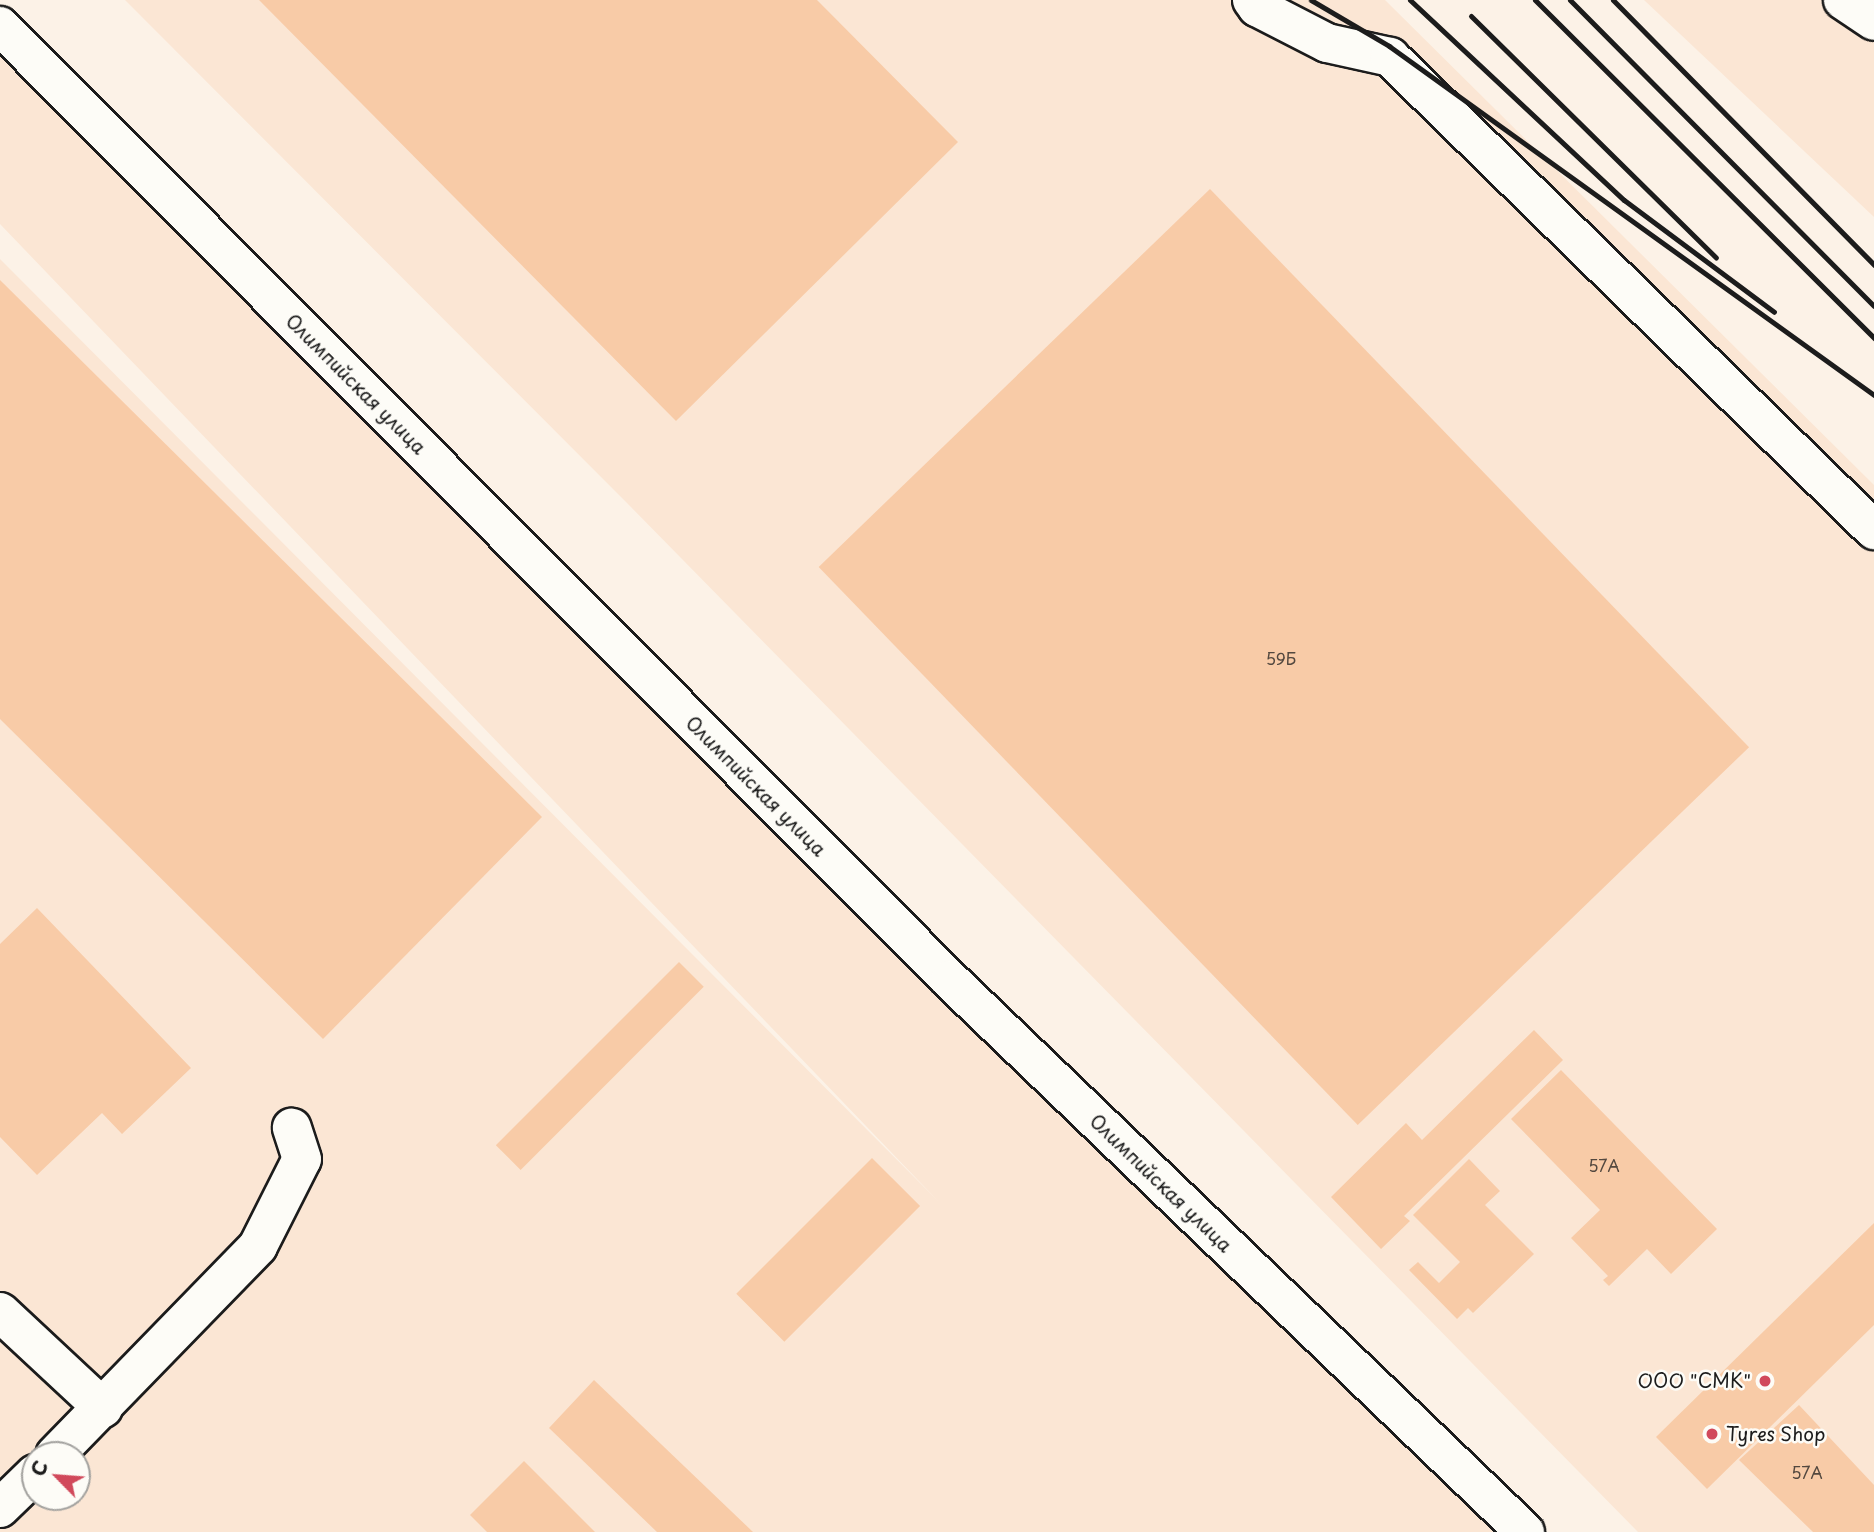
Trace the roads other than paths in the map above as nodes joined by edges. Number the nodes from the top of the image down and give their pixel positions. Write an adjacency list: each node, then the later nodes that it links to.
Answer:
1 (1252, 0): 5 (street)
2 (1843, 0): 3 (street)
3 (1874, 21)
4 (0, 26): 12 (street, Олимпийская улица)
5 (1874, 530)
6 (292, 1128): 8 (street)
7 (0, 1312): 8 (street)
8 (103, 1408): 9 (street)
9 (69, 1441)
10 (21, 1488): 11 (street)
11 (0, 1508)
12 (1525, 1532)

